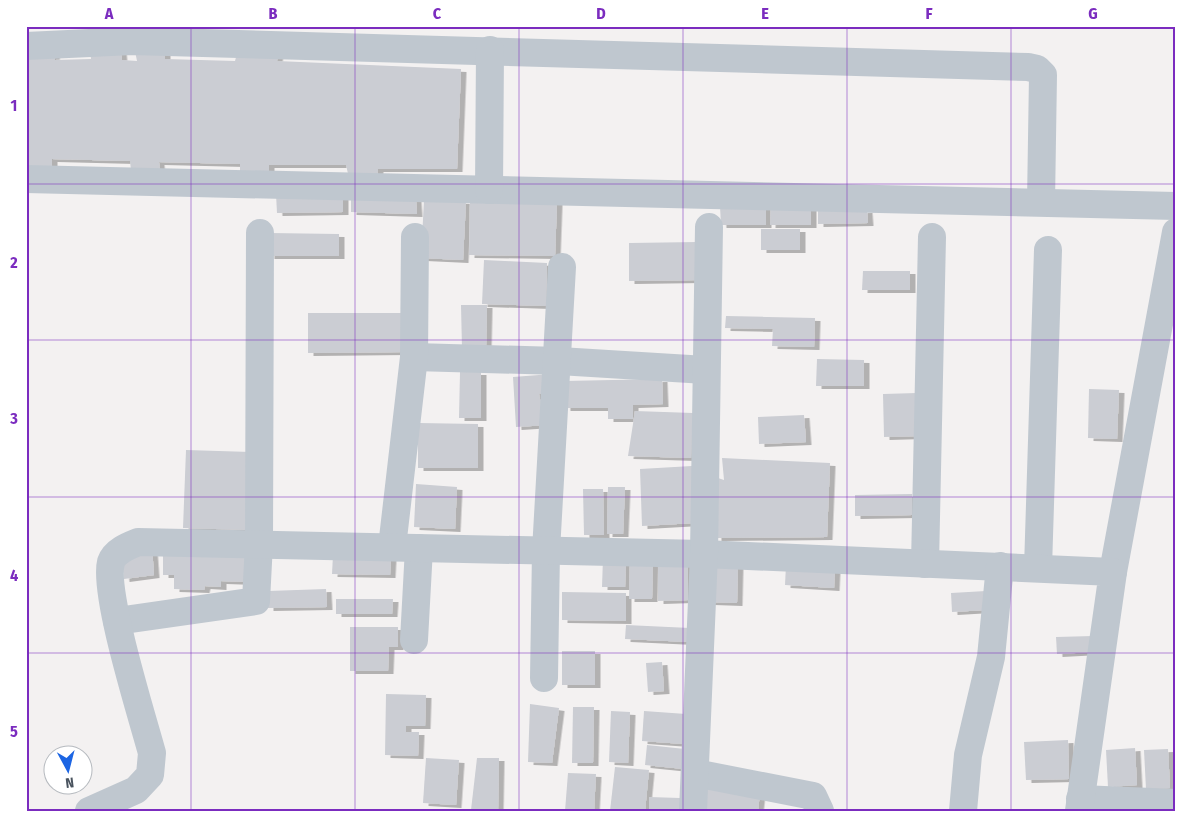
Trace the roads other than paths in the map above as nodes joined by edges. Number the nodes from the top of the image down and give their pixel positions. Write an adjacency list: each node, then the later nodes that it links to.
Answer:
1 (26, 46): 2 (street)
2 (490, 50): 4 (street); 5 (street)
3 (26, 179): 4 (street)
4 (488, 190): 5 (street)
5 (1041, 202): 6 (street)
6 (1176, 206)
7 (709, 227): 16 (street)
8 (1176, 232): 25 (street)
9 (260, 233): 17 (street)
10 (415, 237): 14 (street)
11 (932, 237): 22 (street)
12 (1048, 250): 24 (street)
13 (562, 267): 15 (street)
14 (414, 357): 15 (street); 18 (street)
15 (559, 361): 16 (street); 20 (street)
16 (706, 370): 21 (street)
17 (259, 543): 18 (street); 26 (street); 26 (street)
18 (392, 547): 19 (street)
19 (418, 548): 20 (street); 27 (street)
20 (546, 550): 21 (street); 28 (street)
21 (704, 554): 22 (street); 29 (street)
22 (925, 564): 23 (street)
23 (1000, 566): 24 (street); 35 (street)
24 (1038, 568): 25 (street)
25 (1113, 572): 31 (street)
26 (117, 621): 32 (street)
27 (414, 640)
28 (544, 678)
29 (696, 773): 33 (street); 34 (street)
30 (1176, 803): 31 (street)
31 (1079, 805)
32 (88, 811)
33 (693, 811)
34 (820, 811)
35 (963, 811)

